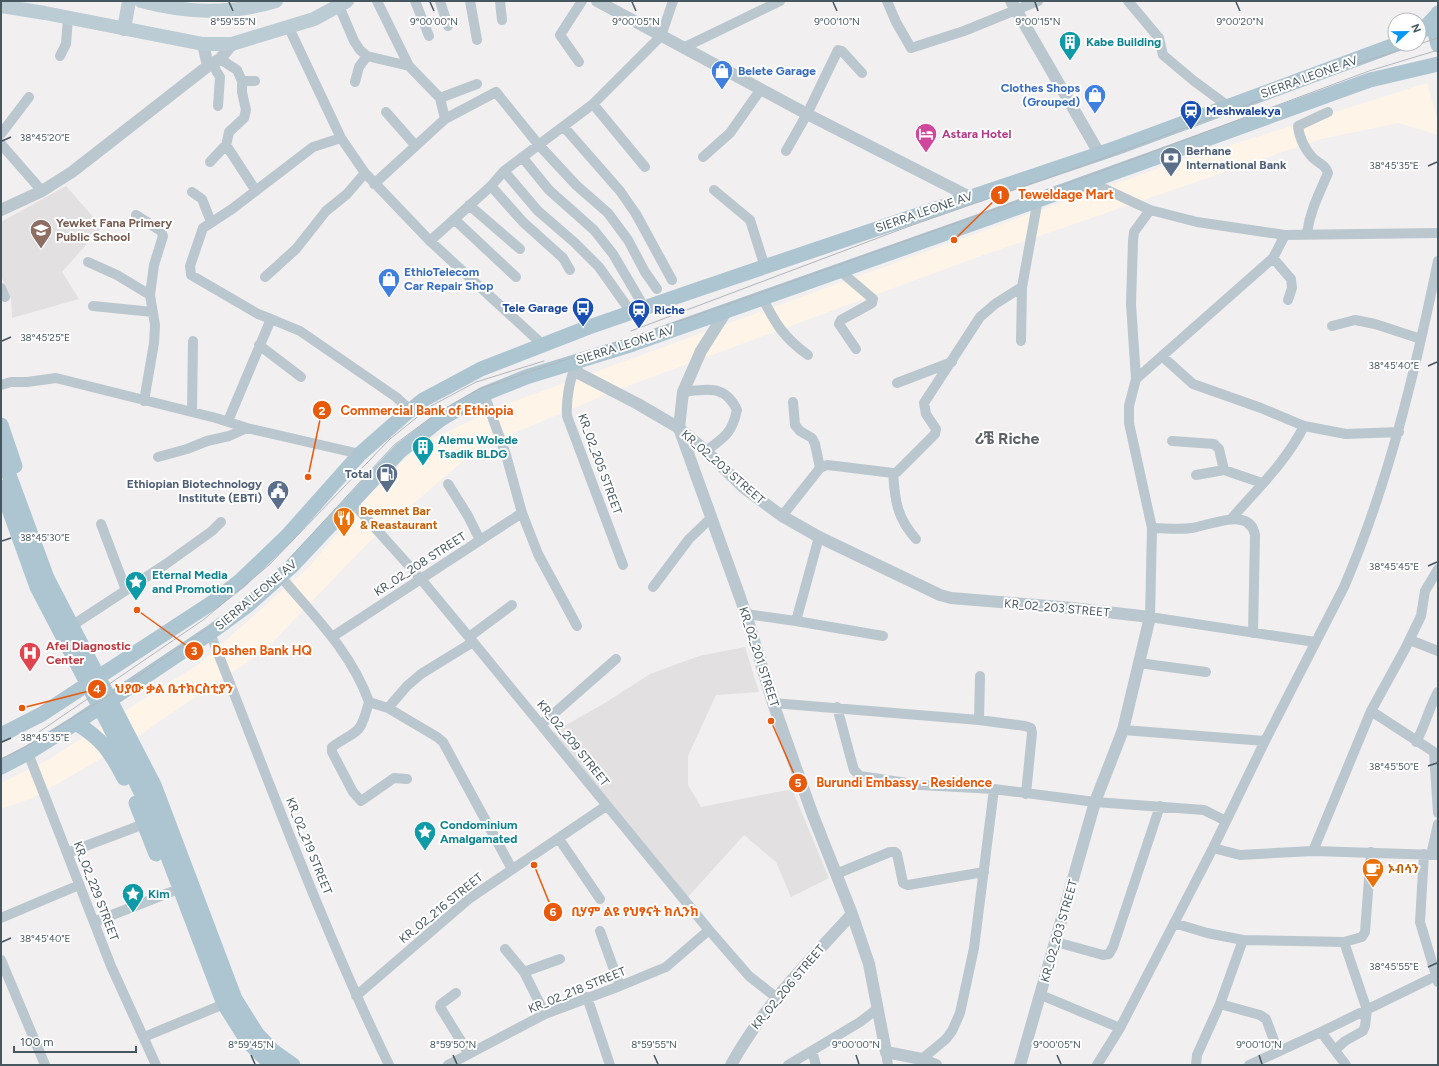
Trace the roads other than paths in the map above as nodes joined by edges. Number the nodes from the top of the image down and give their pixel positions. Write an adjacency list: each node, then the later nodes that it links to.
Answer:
1 (129, 1): 26 (main road)
2 (140, 1): 16 (main road)
3 (276, 1): 16 (main road)
4 (377, 1): 40 (street)
5 (415, 1): 27 (street)
6 (440, 1): 23 (street)
7 (470, 1): 29 (street)
8 (500, 1): 22 (street)
9 (582, 1): 37 (street)
10 (597, 1): 28 (street)
11 (673, 1): 28 (street)
12 (780, 1): 33 (street)
13 (887, 1): 19 (street)
14 (1038, 1): 19 (street)
15 (1128, 1): 51 (street)
16 (241, 4)
17 (343, 4): 25 (main road); 36 (street)
18 (1, 6): 21 (main road)
19 (1013, 6): 64 (street)
20 (1437, 15): 24 (main road); 32 (main road)
21 (68, 18): 26 (main road); 35 (street)
22 (502, 20)
23 (448, 26)
24 (1427, 26)
25 (289, 28): 31 (main road); 58 (street)
26 (124, 29): 30 (main road)
27 (429, 36)
28 (661, 36): 33 (street); 49 (street)
29 (477, 40)
30 (203, 44): 31 (main road); 38 (street)
31 (232, 44): 38 (street)
32 (1438, 45)
33 (685, 47): 46 (street)
34 (1387, 48): 51 (main road, SIERRA LEONE AV)
35 (60, 56)
36 (367, 56): 40 (street); 44 (street)
37 (579, 62)
38 (213, 63): 42 (street); 50 (street); 75 (street)
39 (1438, 64): 71 (main road, SIERRA LEONE AV)
40 (409, 66): 48 (street)
41 (862, 73): 54 (street)
42 (242, 81): 43 (street); 62 (street)
43 (255, 81)
44 (355, 82)
45 (477, 84): 48 (street)
46 (761, 89): 54 (street); 66 (street)
47 (28, 97): 57 (street)
48 (440, 98): 55 (street)
49 (593, 104): 56 (street); 68 (street)
50 (218, 106)
51 (1228, 106): 64 (main road, SIERRA LEONE AV)
52 (386, 112): 60 (street)
53 (1328, 112): 86 (street)
54 (807, 114): 63 (street); 78 (street)
55 (445, 119): 60 (street); 61 (street)
56 (564, 127): 61 (street); 99 (street)
57 (1, 134)
58 (341, 138): 70 (street); 76 (street)
59 (1, 144): 75 (street)
60 (415, 144): 72 (street)
61 (538, 144): 65 (street); 101 (street)
62 (226, 146): 67 (street); 76 (street)
63 (786, 151)
64 (1099, 153): 78 (main road, SIERRA LEONE AV)
65 (522, 157): 69 (street); 104 (street)
66 (703, 157)
67 (210, 162)
68 (645, 167)
69 (504, 171): 73 (street); 106 (street)
70 (365, 173): 72 (street); 97 (street)
71 (1088, 181): 79 (main road, SIERRA LEONE AV); 82 (street)
72 (374, 184): 89 (street)
73 (491, 186): 80 (street); 95 (street)
74 (714, 190): 94 (street)
75 (42, 191): 81 (street)
76 (256, 191): 85 (street)
77 (192, 192): 85 (street)
78 (970, 197): 94 (main road, SIERRA LEONE AV)
79 (1038, 199): 96 (main road, SIERRA LEONE AV); 100 (street)
80 (469, 205): 84 (street); 90 (street)
81 (1, 210)
82 (1150, 210): 88 (street); 123 (street)
83 (136, 215): 102 (street)
84 (454, 219): 89 (street); 98 (street)
85 (211, 222): 110 (street)
86 (1307, 233): 87 (street); 88 (street)
87 (1438, 233)
88 (1285, 235): 91 (street)
89 (430, 241): 116 (street)
90 (520, 249)
91 (1273, 258): 105 (street); 119 (street)
92 (1438, 261): 112 (street)
93 (88, 262): 102 (street)
94 (765, 267): 116 (main road, SIERRA LEONE AV)
95 (570, 270)
96 (839, 270): 103 (main road, SIERRA LEONE AV); 117 (street)
97 (265, 277)
98 (516, 277)
99 (672, 280)
100 (1022, 287): 114 (street); 120 (street)
101 (657, 289)
102 (150, 295): 109 (street)
103 (762, 297): 108 (main road, SIERRA LEONE AV); 118 (street)
104 (640, 300)
105 (1288, 300)
106 (626, 305)
107 (93, 306): 109 (street)
108 (727, 310): 121 (main road, SIERRA LEONE AV); 126 (street, KR_02_201 STREET)
109 (153, 312): 128 (street)
110 (271, 319): 115 (street); 130 (street)
111 (1332, 326): 112 (street)
112 (1421, 339): 137 (street)
113 (193, 341): 131 (street)
114 (1021, 341)
115 (259, 345): 122 (street); 132 (street)
116 (543, 345): 130 (main road, SIERRA LEONE AV)
117 (856, 350)
118 (808, 355)
119 (1163, 357): 123 (street); 134 (street)
120 (952, 362): 124 (street); 145 (street)
121 (571, 367): 127 (main road, SIERRA LEONE AV); 136 (street, KR_02_203 STREET); 162 (street, KR_02_205 STREET)
122 (301, 377)
123 (1136, 379): 158 (street)
124 (897, 383)
125 (1, 385): 128 (street)
126 (683, 392): 136 (street, KR_02_201 STREET); 139 (street)
127 (484, 394): 150 (main road, SIERRA LEONE AV); 152 (street)
128 (144, 401): 131 (street)
129 (793, 402): 143 (street)
130 (410, 410): 141 (main road, SIERRA LEONE AV)
131 (192, 412): 132 (street)
132 (228, 421): 135 (street)
133 (1, 425): 172 (main road)
134 (1304, 426): 137 (street); 147 (street)
135 (247, 428): 141 (street); 142 (street)
136 (679, 428): 139 (street, KR_02_203 STREET); 154 (street, KR_02_201 STREET)
137 (1399, 432): 180 (street)
138 (1172, 441): 144 (street)
139 (706, 451): 153 (street, KR_02_203 STREET)
140 (1, 453): 182 (main road)
141 (360, 454): 186 (main road, SIERRA LEONE AV)
142 (158, 457)
143 (820, 468): 145 (street); 153 (street)
144 (1224, 470): 146 (street); 147 (street)
145 (893, 473): 160 (street)
146 (1196, 475)
147 (1262, 483): 155 (street)
148 (448, 484): 161 (street)
149 (1, 487): 182 (main road)
150 (352, 501): 164 (main road, SIERRA LEONE AV); 165 (street, KR_02_209 STREET)
151 (1, 505): 190 (main road)
152 (522, 513): 161 (street, KR_02_208 STREET); 173 (street)
153 (782, 516): 159 (street, KR_02_203 STREET)
154 (712, 517): 166 (street); 169 (street, KR_02_201 STREET)
155 (1232, 518): 158 (street); 175 (street)
156 (221, 522): 167 (street)
157 (101, 524): 167 (street)
158 (1152, 528): 170 (street)
159 (819, 537): 170 (street, KR_02_203 STREET); 171 (street)
160 (916, 539)
161 (480, 540): 165 (street, KR_02_208 STREET)
162 (623, 565)
163 (1438, 568): 179 (street)
164 (281, 577): 174 (main road, SIERRA LEONE AV); 177 (street)
165 (420, 578): 177 (street, KR_02_208 STREET); 178 (street, KR_02_209 STREET)
166 (653, 587)
167 (126, 590): 172 (street)
168 (512, 605): 178 (street)
169 (746, 614): 171 (street); 192 (street, KR_02_201 STREET)
170 (1150, 617): 175 (street); 184 (street, KR_02_203 STREET)
171 (796, 621): 176 (street)
172 (76, 622): 186 (main road)
173 (577, 626)
174 (210, 633): 188 (main road, SIERRA LEONE AV); 247 (street, KR_02_219 STREET)
175 (1253, 633): 180 (street)
176 (883, 636)
177 (332, 637): 191 (street)
178 (471, 639): 194 (street); 199 (street, KR_02_209 STREET)
179 (1410, 640): 181 (street); 195 (street)
180 (1315, 642): 202 (street)
181 (1438, 651)
182 (82, 659): 196 (main road)
183 (616, 660): 199 (street)
184 (1139, 663): 185 (street); 200 (street, KR_02_203 STREET)
185 (1206, 672)
186 (105, 673): 190 (main road, SIERRA LEONE AV)
187 (980, 676): 197 (street)
188 (125, 689): 198 (main road, SIERRA LEONE AV); 242 (main road)
189 (1438, 692): 203 (street)
190 (71, 695): 201 (main road, SIERRA LEONE AV)
191 (369, 702): 194 (street); 206 (street)
192 (773, 703): 193 (street); 224 (street, KR_02_201 STREET)
193 (837, 707): 197 (street); 207 (street)
194 (388, 708): 222 (street)
195 (1371, 711): 203 (street); 218 (street)
196 (114, 720): 240 (main road); 242 (main road)
197 (979, 720): 208 (street)
198 (76, 723): 204 (main road, SIERRA LEONE AV); 214 (main road)
199 (542, 724): 210 (street, KR_02_209 STREET)
200 (1123, 730): 202 (street); 209 (street, KR_02_203 STREET)
201 (1, 735)
202 (1265, 741): 213 (street)
203 (1416, 742): 212 (street)
204 (28, 753): 205 (main road, SIERRA LEONE AV); 220 (street, KR_02_229 STREET)
205 (1, 767)
206 (407, 779)
207 (994, 789): 208 (street); 223 (street)
208 (1026, 794): 209 (street)
209 (1095, 802): 211 (street); 235 (street, KR_02_203 STREET)
210 (606, 806): 216 (street, KR_02_216 STREET); 232 (street, KR_02_209 STREET)
211 (1160, 806): 213 (street); 235 (street)
212 (1438, 813)
213 (1226, 820): 217 (street)
214 (144, 824): 220 (street); 226 (main road)
215 (1438, 824): 221 (street)
216 (559, 839): 222 (street, KR_02_216 STREET); 227 (street)
217 (1213, 848): 218 (street); 231 (street)
218 (1313, 851): 219 (street)
219 (1372, 852): 221 (street); 236 (street)
220 (67, 853): 225 (street, KR_02_229 STREET)
221 (1431, 855): 243 (street)
222 (512, 869): 247 (street, KR_02_216 STREET)
223 (984, 872): 224 (street); 263 (street)
224 (836, 874): 228 (street, KR_02_201 STREET)
225 (79, 885): 229 (street); 230 (street, KR_02_229 STREET)
226 (170, 892): 230 (street); 240 (main road)
227 (600, 899)
228 (852, 914): 249 (street, KR_02_206 STREET); 252 (street, KR_02_201 STREET)
229 (1, 918)
230 (94, 922): 257 (street, KR_02_229 STREET)
231 (1174, 923): 234 (street); 255 (street)
232 (709, 930): 244 (street, KR_02_218 STREET); 249 (street, KR_02_209 STREET)
233 (600, 931): 244 (street)
234 (1243, 940): 236 (street); 251 (street)
235 (1056, 942): 246 (street, KR_02_203 STREET)
236 (1344, 942): 253 (street)
237 (505, 949): 241 (street)
238 (560, 959): 241 (street)
239 (1, 960): 264 (street)
240 (212, 971): 250 (main road)
241 (524, 972): 254 (street)
242 (227, 977): 267 (main road)
243 (1437, 978): 253 (street)
244 (620, 986): 248 (street, KR_02_218 STREET)
245 (456, 993): 262 (street)
246 (1041, 995): 255 (street); 276 (street, KR_02_203 STREET)
247 (356, 996): 268 (street, KR_02_219 STREET)
248 (587, 997): 254 (street, KR_02_218 STREET); 270 (street)
249 (777, 998): 271 (street, KR_02_206 STREET)
250 (224, 1004): 257 (street); 266 (main road)
251 (1220, 1004): 260 (street); 278 (street)
252 (877, 1009): 259 (street); 261 (street, KR_02_201 STREET)
253 (1367, 1010): 256 (street); 258 (street)
254 (545, 1014): 262 (street, KR_02_218 STREET)
255 (1120, 1028): 277 (street)
256 (1321, 1032): 258 (street); 260 (street)
257 (144, 1036): 265 (street, KR_02_229 STREET)
258 (1335, 1050): 280 (street)
259 (812, 1051): 272 (street); 273 (street)
260 (1278, 1051): 279 (street)
261 (886, 1052): 263 (street); 274 (street)
262 (469, 1054): 269 (street, KR_02_218 STREET)
263 (922, 1058): 275 (street)
264 (45, 1065)
265 (156, 1065)
266 (272, 1065)
267 (293, 1065)
268 (389, 1065)
269 (448, 1065)
270 (610, 1065)
271 (731, 1065)
272 (788, 1065)
273 (816, 1065)
274 (888, 1065)
275 (936, 1065)
276 (1020, 1065)
277 (1098, 1065)
278 (1196, 1065)
279 (1249, 1065)
280 (1346, 1065)

